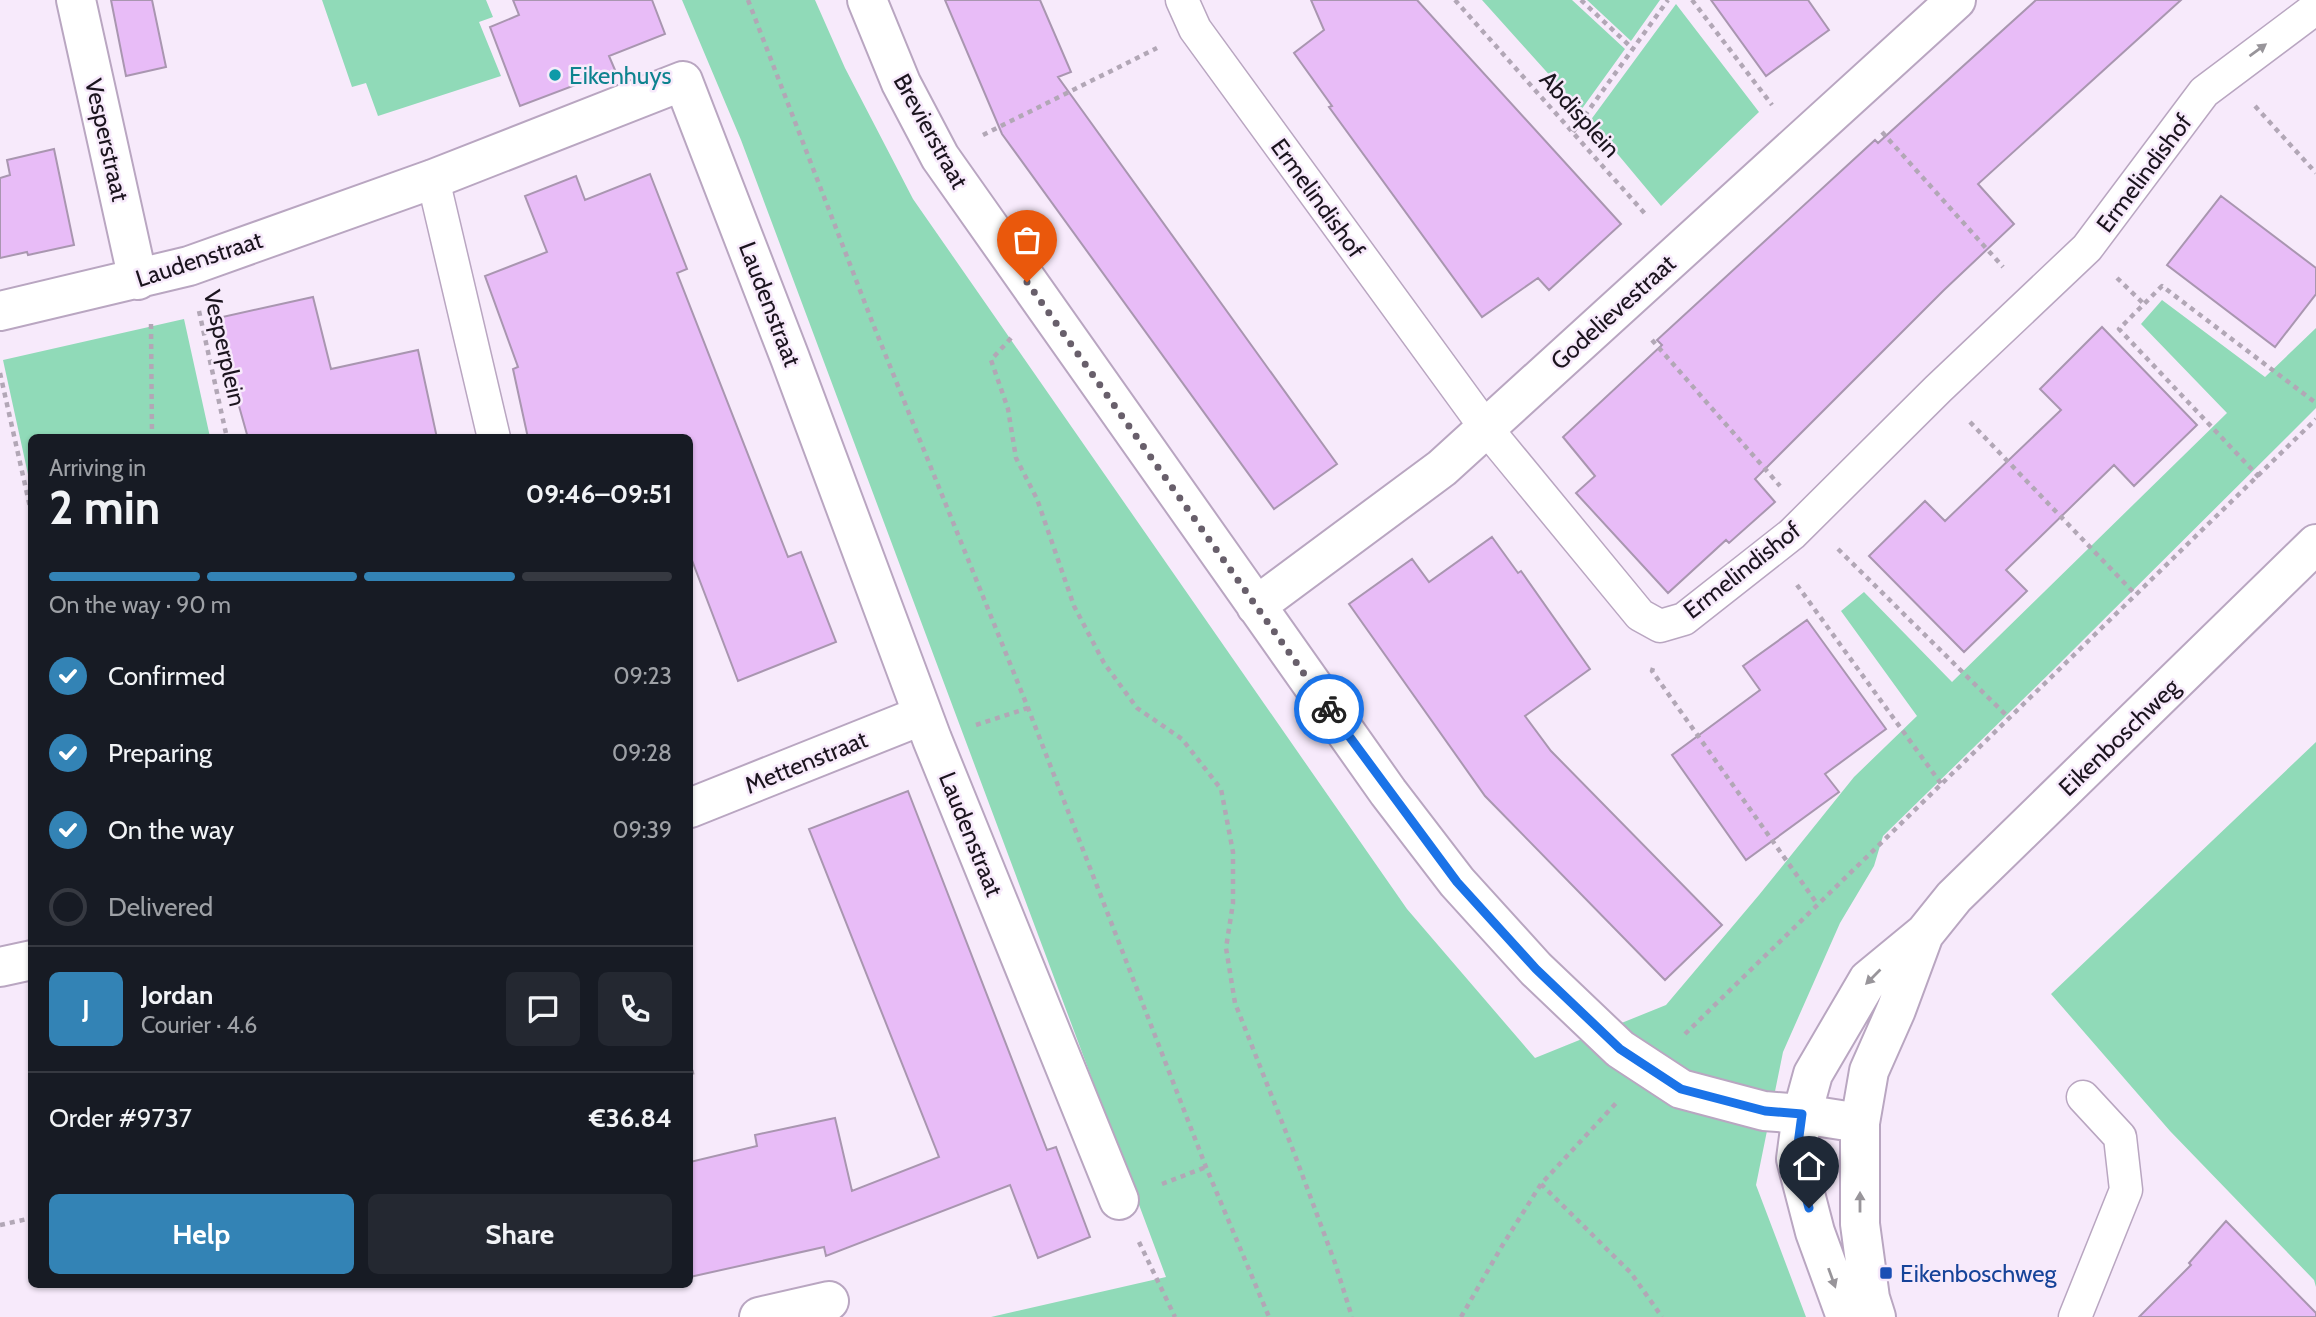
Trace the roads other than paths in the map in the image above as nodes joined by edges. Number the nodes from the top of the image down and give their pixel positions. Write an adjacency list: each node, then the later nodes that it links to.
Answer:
1 (76, 0): 7 (street, Vesperstraat)
2 (867, 0): 12 (street, Brevierstraat)
3 (1182, 0): 9 (lane, Ermelindishof)
4 (1955, 0): 9 (street, Godelievestraat)
5 (2316, 8): 9 (lane, Ermelindishof, one-way to 5)
6 (433, 179): 7 (street, Laudenstraat); 10 (lane); 13 (street, Laudenstraat)
7 (138, 280): 8 (street, Laudenstraat)
8 (0, 311)
9 (1486, 428): 12 (street, Godelievestraat)
10 (493, 434)
11 (2316, 544): 15 (street, Eikenboschweg)
12 (1256, 606): 19 (street, Brevierstraat)
13 (923, 715): 14 (street, Mettenstraat); 21 (street, Laudenstraat)
14 (693, 807)
15 (1925, 933): 19 (street, Eikenboschweg, one-way to 19); 20 (street, Eikenboschweg)
16 (28, 961): 17 (street)
17 (0, 967)
18 (2083, 1097): 26 (lane)
19 (1802, 1114): 20 (street, Brevierstraat); 24 (street, Eikenboschweg, one-way to 24)
20 (1860, 1123): 25 (street, Eikenboschweg, one-way to 20)
21 (1119, 1200)
22 (829, 1301): 23 (street)
23 (760, 1317)
24 (1846, 1317)
25 (1877, 1317)
26 (2075, 1317)

